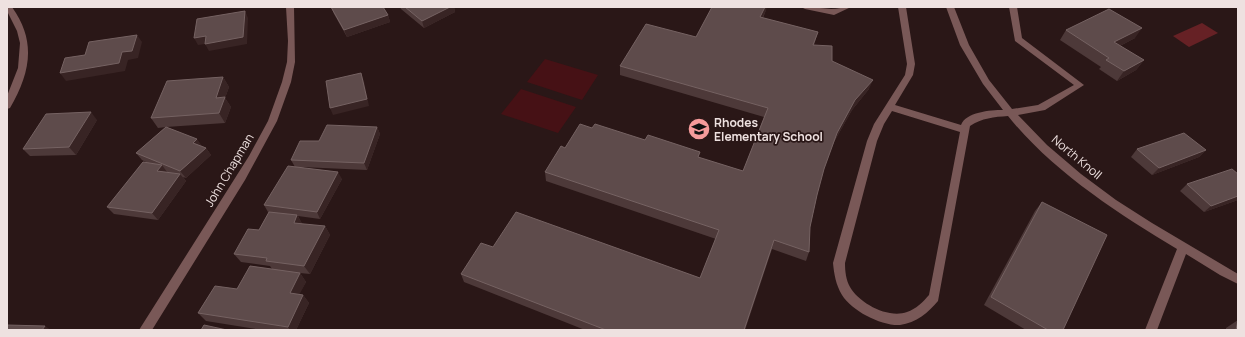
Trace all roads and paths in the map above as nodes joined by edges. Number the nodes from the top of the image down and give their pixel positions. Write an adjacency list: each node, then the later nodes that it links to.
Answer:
1 (8, 7): 8 (street)
2 (290, 7): 14 (street, John Chapman)
3 (805, 7): 4 (street)
4 (847, 7)
5 (902, 7): 9 (street)
6 (950, 7): 10 (street, North Knoll)
7 (1013, 7): 10 (street)
8 (7, 106)
9 (890, 107): 11 (street); 11 (street)
10 (1010, 113): 11 (street); 12 (street, North Knoll)
11 (964, 130)
12 (1183, 247): 13 (street, North Knoll); 15 (street)
13 (1238, 279)
14 (144, 330)
15 (1151, 330)

